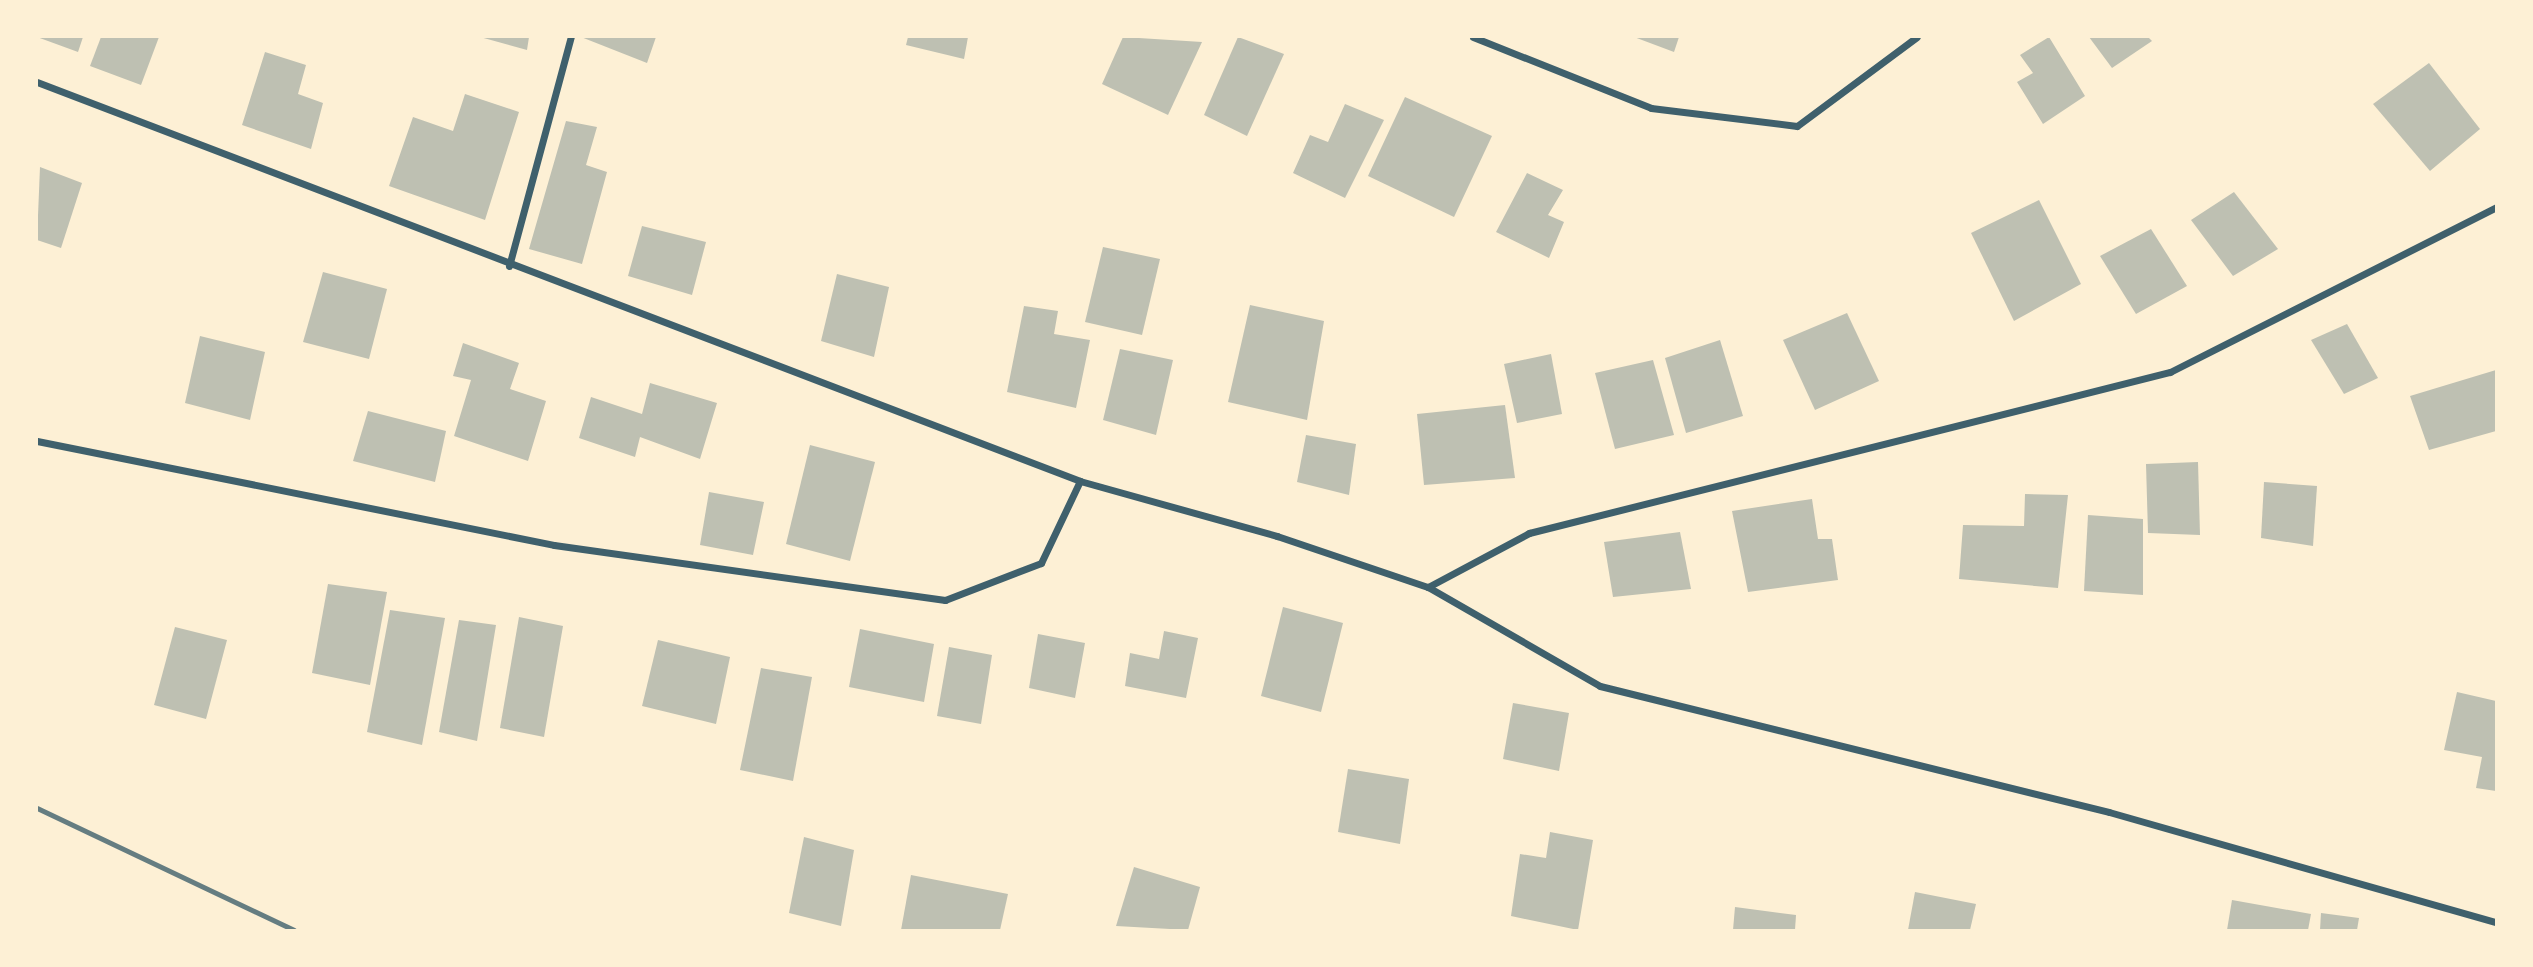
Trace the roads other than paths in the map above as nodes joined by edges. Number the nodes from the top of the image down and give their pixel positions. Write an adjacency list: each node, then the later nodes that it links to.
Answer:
1 (571, 37): 6 (street)
2 (1473, 37): 3 (street)
3 (1917, 37)
4 (37, 82): 6 (street)
5 (2496, 207): 9 (street)
6 (509, 266): 8 (street)
7 (37, 441): 8 (street)
8 (1080, 481): 9 (street)
9 (1428, 587): 10 (street)
10 (2496, 922)

